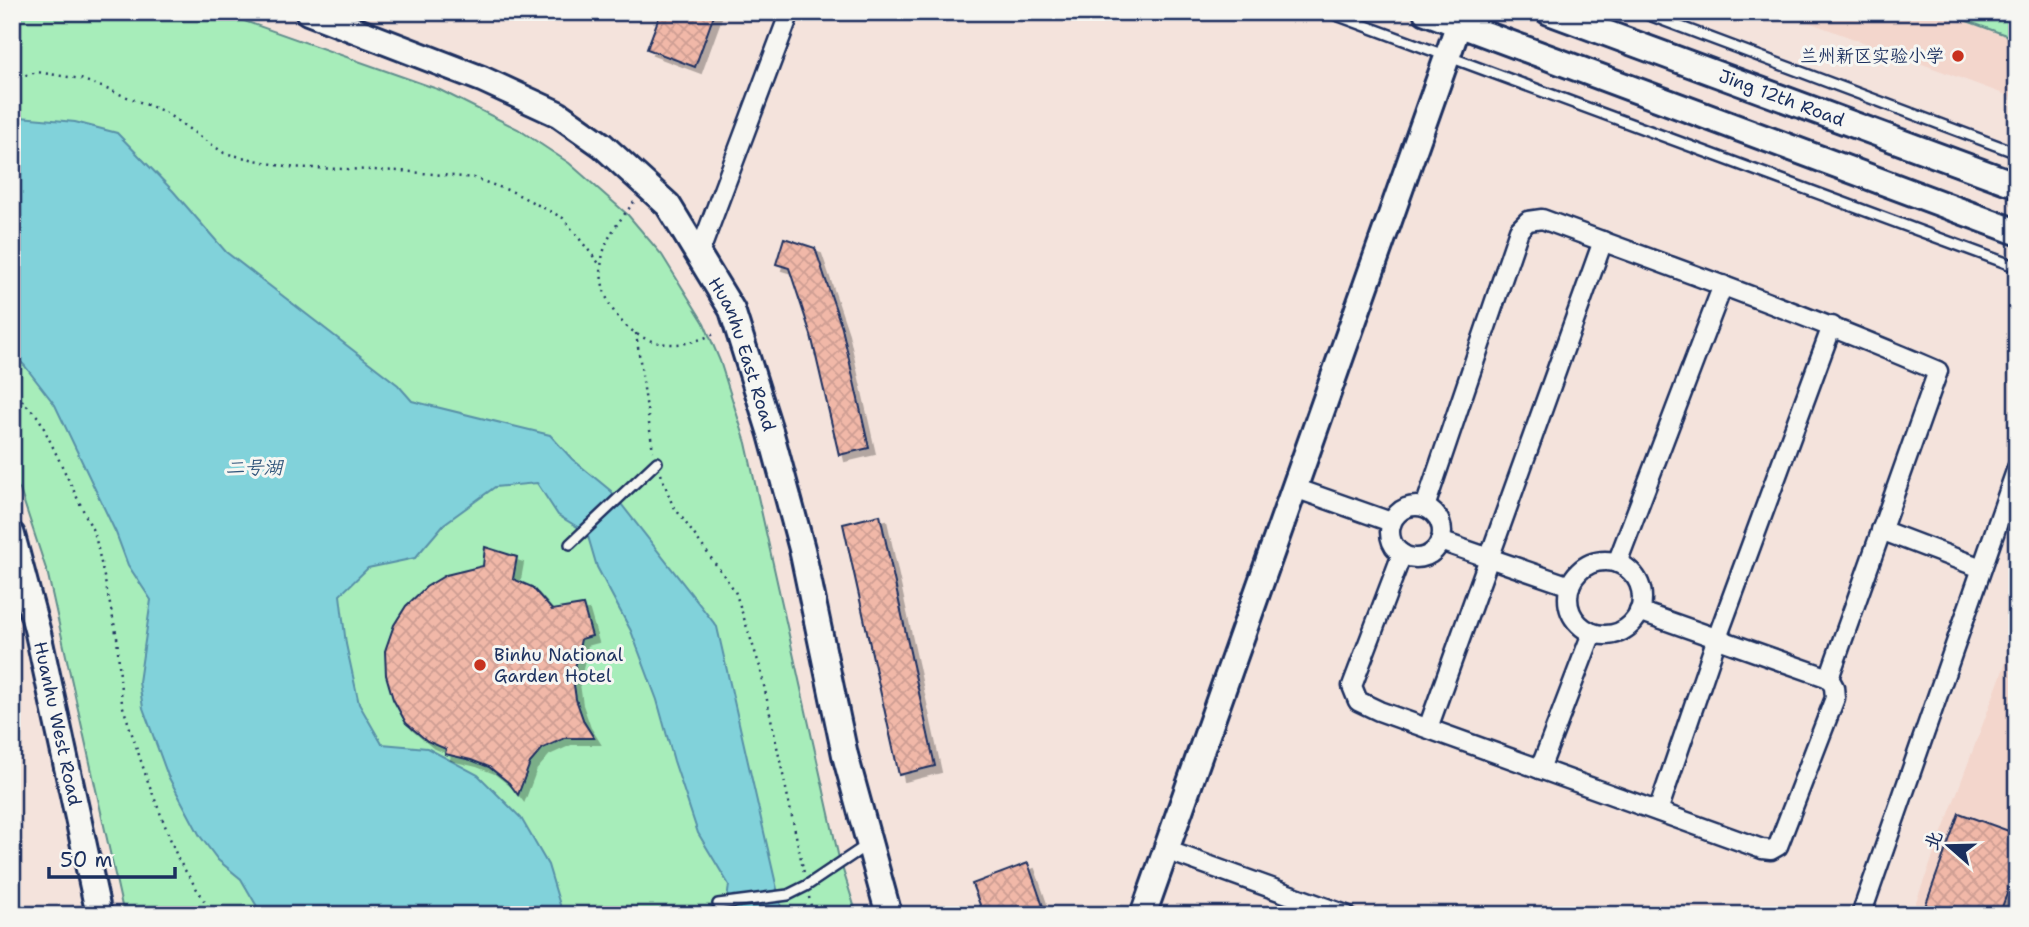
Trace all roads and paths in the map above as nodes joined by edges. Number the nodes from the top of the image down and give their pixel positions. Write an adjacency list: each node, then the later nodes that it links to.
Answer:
1 (308, 12): 12 (street, Huanhu East Road)
2 (790, 12): 15 (street)
3 (1328, 12): 8 (lane)
4 (1426, 12): 7 (street)
5 (1549, 12): 11 (street, Jing 12th Road)
6 (1641, 12): 10 (lane)
7 (1461, 18): 8 (street); 13 (street)
8 (1448, 56): 17 (lane); 25 (street)
9 (12, 79): 16 (path)
10 (2017, 153)
11 (2017, 185)
12 (647, 186): 15 (street, Huanhu East Road); 16 (path)
13 (2017, 232)
14 (1603, 241): 18 (street); 26 (street); 33 (street)
15 (699, 254): 19 (street, Huanhu East Road)
16 (601, 266): 21 (path)
17 (2017, 267)
18 (1723, 285): 20 (street); 34 (street)
19 (737, 326): 21 (path); 44 (street, Huanhu East Road)
20 (1832, 326): 28 (street); 39 (street)
21 (636, 333): 23 (path)
22 (12, 390): 49 (path)
23 (657, 462): 31 (lane); 46 (path)
24 (2017, 468): 35 (street)
25 (1295, 488): 27 (street); 45 (street)
26 (1425, 507): 27 (street); 30 (street)
27 (1391, 522): 32 (street)
28 (1881, 530): 35 (street); 40 (street)
29 (12, 536): 48 (street, Huanhu West Road)
30 (1440, 541): 32 (street); 33 (street)
31 (570, 544)
32 (1402, 554): 41 (street)
33 (1488, 557): 36 (street); 41 (street)
34 (1617, 563): 36 (street); 37 (street)
35 (1981, 568): 54 (street)
36 (1570, 586): 38 (street)
37 (1639, 611): 38 (street); 39 (street)
38 (1592, 633): 42 (street)
39 (1717, 638): 40 (street); 43 (street)
40 (1829, 678): 43 (street)
41 (1428, 728): 42 (street)
42 (1540, 769): 43 (street)
43 (1658, 811)
44 (869, 844): 46 (lane); 51 (street, Huanhu East Road)
45 (1166, 850): 52 (street); 53 (street)
46 (806, 886): 47 (lane); 50 (path)
47 (718, 904)
48 (99, 915)
49 (213, 915)
50 (813, 915)
51 (888, 915)
52 (1143, 915)
53 (1346, 915)
54 (1861, 915)

